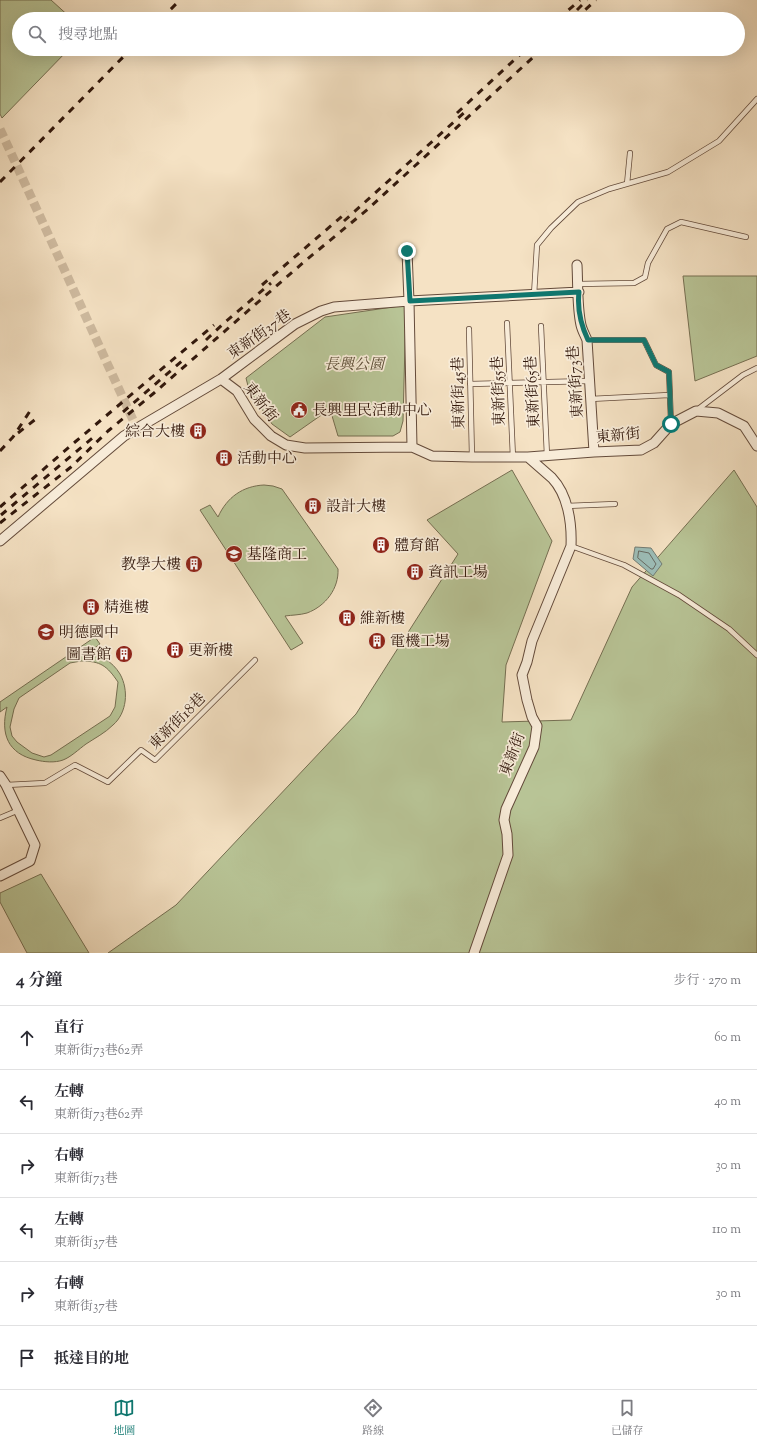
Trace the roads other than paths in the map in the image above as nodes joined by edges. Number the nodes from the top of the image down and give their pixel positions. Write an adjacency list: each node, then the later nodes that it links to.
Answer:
1 (757, 99): 3 (lane)
2 (630, 152): 3 (lane)
3 (627, 184): 8 (lane)
4 (746, 238): 7 (lane)
5 (407, 251): 9 (street)
6 (577, 265): 7 (street, 東新街73巷)
7 (579, 288): 8 (street, 東新街37巷); 13 (street, 東新街73巷)
8 (534, 295): 9 (street, 東新街37巷)
9 (410, 301): 15 (street, 東新街37巷); 25 (street)
10 (507, 323): 19 (lane, 東新街55巷)
11 (541, 326): 17 (lane, 東新街65巷)
12 (469, 329): 18 (lane, 東新街45巷)
13 (588, 340): 16 (street, 東新街73巷); 20 (lane)
14 (757, 368): 22 (lane)
15 (221, 379): 25 (street, 東新街); 33 (street, 東新街)
16 (589, 380): 17 (lane); 21 (street, 東新街73巷)
17 (544, 382): 19 (lane); 27 (lane, 東新街65巷)
18 (470, 384): 19 (lane); 28 (lane, 東新街45巷)
19 (510, 384): 30 (lane, 東新街55巷)
20 (669, 395): 21 (lane); 23 (lane)
21 (590, 399): 26 (street, 東新街73巷)
22 (696, 411): 23 (street, 東新街); 24 (street)
23 (671, 424): 26 (street, 東新街)
24 (757, 446)
25 (412, 447): 28 (street, 東新街)
26 (594, 452): 27 (street, 東新街)
27 (547, 456): 29 (street, 東新街)
28 (472, 457): 30 (street, 東新街)
29 (528, 457): 30 (street, 東新街); 32 (street, 東新街)
30 (513, 458)
31 (615, 504): 32 (lane)
32 (566, 506): 34 (street, 東新街)
33 (0, 541)
34 (571, 546): 35 (lane); 42 (street, 東新街)
35 (757, 656)
36 (255, 660): 38 (lane, 東新街18巷)
37 (0, 776): 38 (street)
38 (6, 785): 39 (street)
39 (19, 810): 40 (lane); 41 (street)
40 (0, 818)
41 (0, 876)
42 (474, 953)

